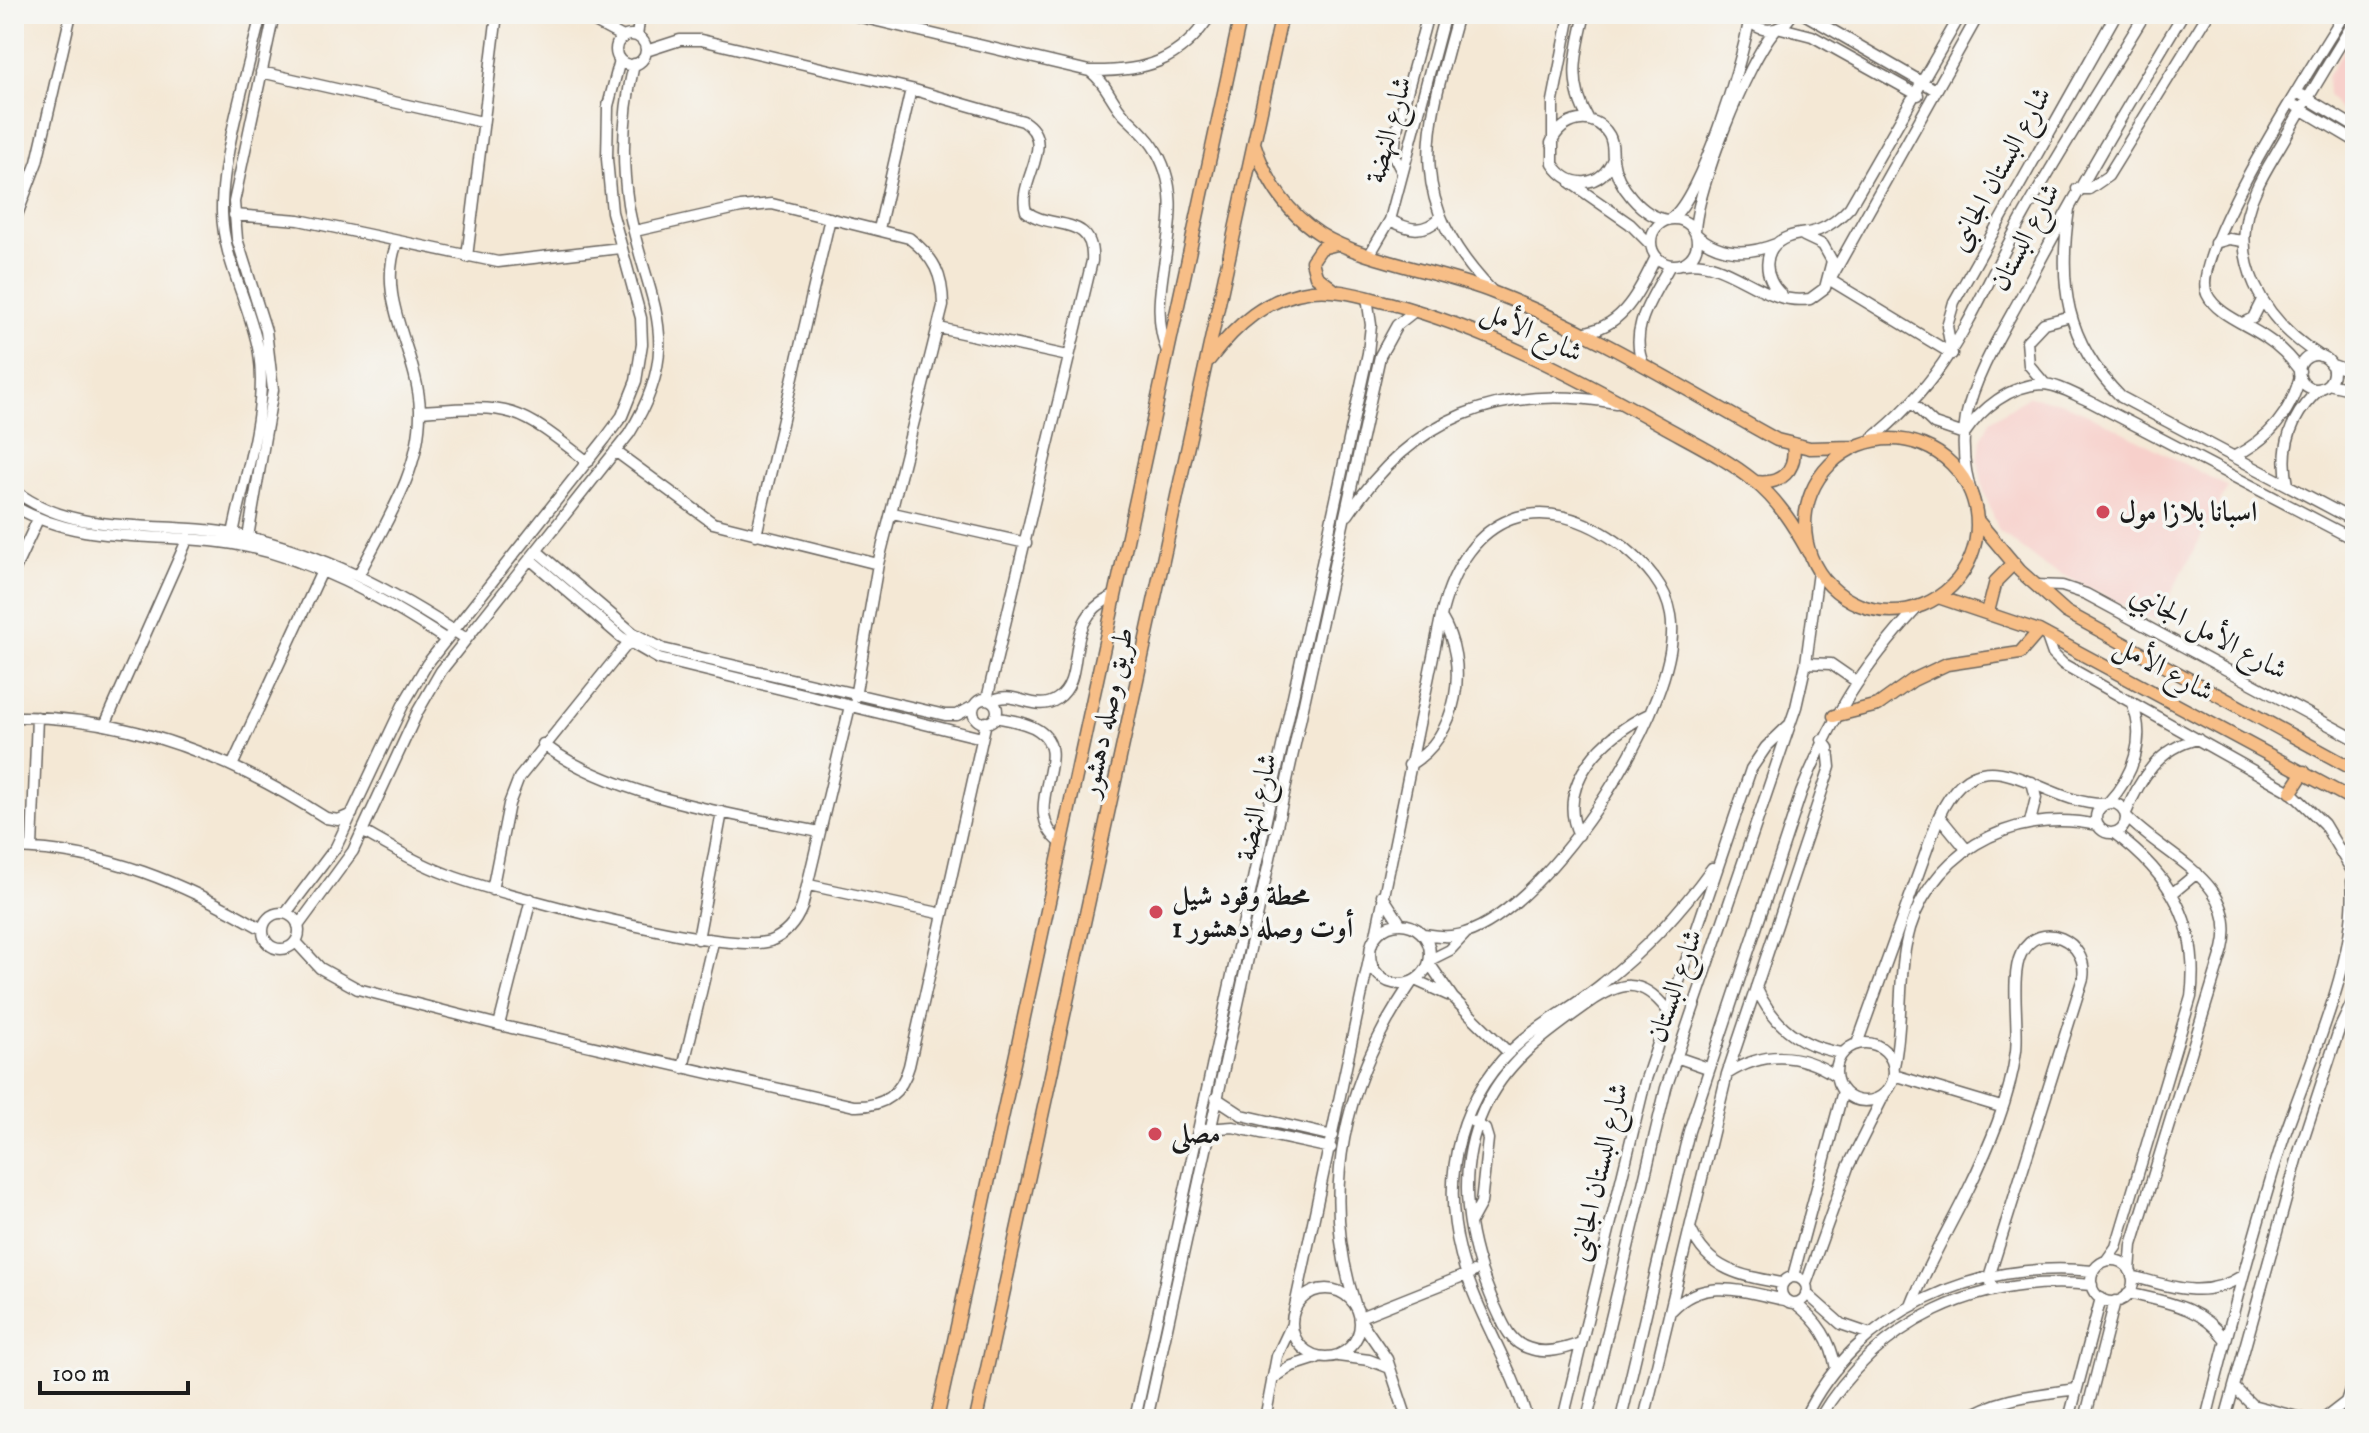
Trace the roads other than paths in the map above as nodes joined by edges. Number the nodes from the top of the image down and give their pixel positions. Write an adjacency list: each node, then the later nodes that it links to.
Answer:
1 (71, 14): 62 (street)
2 (261, 14): 122 (street)
3 (274, 14): 34 (street)
4 (497, 14): 47 (street)
5 (580, 14): 29 (street)
6 (640, 14): 28 (street)
7 (848, 14): 33 (street)
8 (1211, 14): 33 (street)
9 (1241, 14): 91 (main road, طريق وصله دهشور)
10 (1282, 14): 50 (main road, طريق وصله دهشور)
11 (1428, 14): 53 (street)
12 (1445, 14): 53 (street, شارع النهضة)
13 (1458, 14): 59 (street, شارع النهضة)
14 (1570, 14): 51 (street)
15 (1585, 14): 46 (street)
16 (1792, 14): 27 (street)
17 (1804, 14): 35 (street)
18 (1961, 14): 35 (street)
19 (1979, 14): 37 (street)
20 (2116, 14): 41 (street, شارع البستان الجانبى)
21 (2145, 14): 45 (street, شارع البستان)
22 (2183, 14): 55 (street, شارع البستان)
23 (2208, 14): 55 (street)
24 (2344, 14): 38 (street)
25 (1745, 17): 27 (street); 61 (street)
26 (2355, 20): 40 (street)
27 (1778, 29): 39 (street); 65 (street)
28 (637, 36): 29 (street); 30 (street)
29 (623, 37): 31 (street)
30 (646, 51): 32 (street); 36 (street)
31 (620, 60): 32 (street); 73 (street)
32 (634, 64): 64 (street)
33 (1089, 71): 91 (street)
34 (261, 72): 47 (street); 57 (street)
35 (1921, 82): 37 (street); 39 (street)
36 (911, 89): 63 (street); 92 (street)
37 (1934, 89): 42 (street)
38 (2297, 92): 40 (street); 43 (street)
39 (1915, 93): 42 (street); 66 (street)
40 (2308, 98): 44 (street); 48 (street)
41 (2067, 99): 45 (street); 90 (street, شارع البستان الجانبى)
42 (1928, 100): 79 (street)
43 (2291, 102): 44 (street); 70 (street)
44 (2301, 109): 49 (street); 67 (street)
45 (2086, 111): 90 (street, شارع البستان)
46 (1589, 120): 51 (street); 52 (street)
47 (482, 122): 75 (street)
48 (2354, 126): 49 (street)
49 (2352, 138)
50 (1254, 142): 71 (main road, شارع الأمل); 95 (main road, طريق وصله دهشور)
51 (1551, 144): 54 (street)
52 (1613, 159): 54 (street); 61 (street)
53 (1402, 172): 60 (street, شارع النهضة)
54 (1567, 179): 72 (street)
55 (2077, 189): 56 (street, شارع البستان)
56 (2070, 202): 86 (street); 105 (street, شارع البستان)
57 (234, 215): 68 (street); 124 (street)
58 (830, 218): 63 (street); 64 (street); 123 (street)
59 (1440, 218): 60 (street); 81 (street, شارع النهضة)
60 (1390, 220): 74 (street, شارع النهضة)
61 (1669, 220): 65 (street); 72 (street)
62 (14, 223)
63 (879, 229): 88 (street)
64 (635, 231): 109 (street)
65 (1696, 233): 69 (street); 77 (street)
66 (1797, 235): 69 (street); 79 (street)
67 (2243, 241): 70 (street); 84 (street)
68 (397, 242): 75 (street); 104 (street)
69 (1778, 243): 82 (street)
70 (2215, 243): 87 (street)
71 (1337, 244): 74 (main road, شارع الأمل); 80 (main road)
72 (1651, 245): 76 (street)
73 (620, 248): 75 (street); 111 (street)
74 (1370, 254): 81 (main road, شارع الأمل)
75 (467, 257)
76 (1656, 257): 78 (street); 89 (street)
77 (1684, 264): 78 (street); 82 (street)
78 (1670, 265): 96 (street)
79 (1830, 280): 82 (street); 90 (street)
80 (1334, 290): 83 (main road, شارع الأمل); 95 (main road, شارع الأمل)
81 (1494, 292): 89 (main road, شارع الأمل)
82 (1782, 295)
83 (1367, 297): 85 (main road, شارع الأمل); 137 (street, شارع النهضة)
84 (2261, 302): 87 (street); 93 (street)
85 (1416, 310): 103 (main road, شارع الأمل); 119 (street, شارع النهضة)
86 (2071, 316): 99 (street); 110 (street)
87 (2243, 323): 97 (street)
88 (939, 328): 92 (street); 117 (street)
89 (1580, 333): 96 (main road, شارع الأمل)
90 (1952, 354): 102 (street, شارع البستان)
91 (1168, 355): 138 (main road, طريق وصله دهشور)
92 (1068, 356): 127 (street)
93 (2320, 356): 94 (street); 97 (street)
94 (2330, 364): 98 (street); 100 (street)
95 (1205, 366): 281 (main road, طريق وصله دهشور)
96 (1645, 368): 107 (main road, شارع الأمل)
97 (2300, 373): 100 (street); 110 (street)
98 (2355, 373)
99 (2045, 384): 105 (street); 126 (street)
100 (2324, 386): 101 (street); 113 (street)
101 (2355, 390)
102 (1912, 403): 105 (street); 106 (street, شارع البستان)
103 (1624, 404): 112 (main road, شارع الأمل); 119 (street)
104 (420, 411): 111 (street); 135 (street)
105 (1964, 434): 115 (street, شارع البستان)
106 (1868, 442): 108 (main road); 115 (main road)
107 (1793, 445): 108 (main road, شارع الأمل); 112 (main road)
108 (1854, 447): 128 (main road)
109 (615, 451): 123 (street); 129 (street)
110 (2235, 456): 113 (street)
111 (588, 462): 144 (street)
112 (1756, 482): 128 (main road, شارع الأمل)
113 (2288, 485): 121 (street)
114 (14, 490): 122 (street)
115 (1974, 501): 120 (main road)
116 (14, 506): 118 (street)
117 (893, 513): 127 (street); 131 (street)
118 (38, 519): 125 (street); 132 (street)
119 (1345, 520): 137 (street, شارع النهضة)
120 (1978, 521): 130 (main road, شارع الأمل); 139 (main road)
121 (2355, 521)
122 (233, 534): 124 (street)
123 (756, 535): 131 (street)
124 (248, 537): 135 (street)
125 (188, 538): 133 (street); 160 (street)
126 (2355, 540)
127 (1026, 543): 149 (street)
128 (1809, 553): 134 (main road)
129 (534, 556): 145 (street); 146 (street); 150 (street)
130 (2014, 563): 136 (main road, شارع الأمل); 141 (main road)
131 (878, 564): 150 (street)
132 (14, 571)
133 (322, 571): 144 (street); 168 (street)
134 (1818, 572): 140 (main road); 147 (street, شارع البستان)
135 (358, 576): 144 (street)
136 (2035, 585): 164 (street, شارع الأمل الجانبي); 169 (main road, شارع الأمل)
137 (1322, 588): 233 (street, شارع النهضة); 237 (street, شارع النهضة)
138 (1114, 596): 151 (street); 186 (main road, طريق وصله دهشور)
139 (1941, 598): 140 (main road); 141 (main road, شارع الأمل)
140 (1917, 608): 148 (street, شارع البستان)
141 (1988, 612): 143 (main road, شارع الأمل)
142 (1441, 617): 154 (street); 167 (street); 167 (street)
143 (2043, 632): 152 (street); 155 (main road); 170 (main road, شارع الأمل)
144 (449, 634): 145 (street); 176 (street)
145 (465, 638): 182 (street)
146 (628, 643): 150 (street); 166 (street)
147 (1806, 663): 148 (street); 159 (street, شارع البستان)
148 (1857, 682): 155 (street, شارع البستان)
149 (989, 700): 151 (street); 153 (street); 158 (street)
150 (853, 701): 153 (street); 162 (street); 183 (street)
151 (1034, 704): 161 (street)
152 (2132, 704): 163 (street); 174 (street)
153 (974, 706): 158 (street)
154 (1649, 714): 185 (street); 185 (street)
155 (1834, 716): 165 (street, شارع البستان)
156 (14, 717): 157 (street)
157 (37, 717): 160 (street); 189 (street)
158 (991, 720): 161 (street); 162 (street)
159 (1790, 724): 192 (street, شارع البستان الجانبى); 225 (street, شارع البستان)
160 (105, 725): 168 (street)
161 (1028, 726): 186 (street)
162 (982, 738): 201 (street)
163 (2198, 739): 172 (street); 177 (street)
164 (2355, 739)
165 (1822, 740): 217 (street); 227 (street, شارع البستان)
166 (543, 744): 175 (street); 196 (street)
167 (1409, 765): 198 (street)
168 (232, 766): 179 (street)
169 (2355, 770)
170 (2304, 772): 172 (main road); 173 (main road, شارع الأمل)
171 (2032, 782): 174 (street); 178 (street); 180 (street)
172 (2291, 792): 194 (street)
173 (2355, 801)
174 (2106, 803): 177 (street); 181 (street)
175 (722, 812): 183 (street); 209 (street)
176 (352, 814): 179 (street); 187 (street)
177 (2126, 815): 184 (street); 193 (street)
178 (1939, 816): 190 (street); 222 (street)
179 (326, 818): 187 (street)
180 (2030, 822): 181 (street); 190 (street)
181 (2097, 825): 184 (street)
182 (362, 831): 196 (street); 203 (street)
183 (819, 832): 195 (street)
184 (2114, 833): 197 (street)
185 (1579, 835): 206 (street)
186 (1061, 843): 280 (main road, طريق وصله دهشور)
187 (336, 847): 200 (street)
188 (14, 848): 189 (street)
189 (32, 848): 204 (street)
190 (1966, 849): 228 (street)
191 (2355, 857): 194 (street)
192 (1718, 860): 220 (street, شارع البستان الجانبى); 223 (street)
193 (2197, 873): 197 (street); 215 (street)
194 (2353, 880): 208 (street)
195 (809, 885): 201 (street); 211 (street)
196 (492, 890): 199 (street)
197 (2174, 892): 214 (street)
198 (1382, 895): 202 (street); 207 (street)
199 (531, 899): 209 (street); 221 (street)
200 (286, 913): 203 (street); 204 (street)
201 (943, 914): 226 (street)
202 (1400, 923): 205 (street); 207 (street)
203 (298, 926): 210 (street)
204 (262, 929): 210 (street)
205 (1423, 934): 206 (street); 213 (street)
206 (1465, 934): 213 (street)
207 (1376, 935): 212 (street)
208 (2352, 936): 242 (street)
209 (698, 939): 211 (street)
210 (296, 942): 221 (street)
211 (713, 942): 226 (street)
212 (1370, 955): 216 (street); 240 (street)
213 (1430, 961): 216 (street); 219 (street)
214 (2193, 976): 215 (street); 247 (street)
215 (2213, 977): 251 (street)
216 (1414, 981): 219 (street); 241 (street)
217 (1756, 987): 224 (street); 229 (street)
218 (2355, 996): 243 (street)
219 (1453, 998): 223 (street)
220 (1667, 1010): 236 (street); 244 (street, شارع البستان الجانبى)
221 (499, 1025): 226 (street)
222 (1857, 1044): 224 (street); 228 (street)
223 (1509, 1053): 235 (street)
224 (1843, 1053): 230 (street)
225 (1676, 1057): 227 (street); 246 (street, شارع البستان)
226 (683, 1068)
227 (1708, 1068): 238 (street, شارع البستان)
228 (1894, 1071): 232 (street); 234 (street)
229 (1727, 1074): 230 (street); 239 (street)
230 (1836, 1076): 231 (street)
231 (1843, 1091): 232 (street); 253 (street)
232 (1884, 1095): 257 (street)
233 (1216, 1098): 237 (street, شارع النهضة); 240 (street)
234 (2001, 1107): 250 (street); 263 (street)
235 (1465, 1118): 236 (street); 252 (street)
236 (1478, 1124): 248 (street)
237 (1205, 1129): 240 (street); 269 (street, شارع النهضة)
238 (1689, 1131): 239 (street); 289 (street, شارع البستان)
239 (1710, 1136): 245 (street)
240 (1328, 1141): 241 (street); 264 (street)
241 (1342, 1144): 266 (street)
242 (2282, 1144): 243 (street); 254 (street)
243 (2300, 1149): 278 (street)
244 (1611, 1229): 246 (street); 271 (street, شارع البستان الجانبى)
245 (1691, 1230): 255 (street); 265 (street)
246 (1633, 1234): 288 (street, شارع البستان)
247 (2106, 1261): 249 (street); 251 (street)
248 (1480, 1269): 252 (street); 271 (street)
249 (2093, 1271): 250 (street); 256 (street)
250 (1990, 1274): 258 (street); 263 (street)
251 (2131, 1274): 254 (street); 259 (street)
252 (1467, 1275): 266 (street); 286 (street)
253 (1793, 1276): 255 (street); 257 (street)
254 (2242, 1276): 270 (street)
255 (1782, 1283): 261 (street)
256 (2092, 1285): 258 (street); 260 (street)
257 (1806, 1289): 261 (street); 268 (street)
258 (1992, 1289): 292 (street)
259 (2128, 1293): 262 (street); 270 (street)
260 (2101, 1298): 262 (street); 279 (street)
261 (1790, 1301): 265 (street); 275 (street)
262 (2115, 1301): 295 (street)
263 (1911, 1306): 268 (street)
264 (1294, 1311): 266 (street); 267 (street)
265 (1671, 1311): 290 (street)
266 (1359, 1315): 272 (street); 274 (street)
267 (1292, 1324): 273 (street); 277 (street)
268 (1870, 1334): 275 (street)
269 (1159, 1336): 282 (street, شارع النهضة); 283 (street, شارع النهضة)
270 (2225, 1339): 296 (street)
271 (1581, 1343): 287 (street, شارع البستان الجانبى)
272 (1338, 1356): 273 (street); 274 (street)
273 (1323, 1358): 277 (street)
274 (1390, 1368): 285 (street)
275 (1836, 1369): 291 (street)
276 (2355, 1374): 299 (street)
277 (1272, 1379): 284 (street)
278 (2234, 1387): 297 (street); 298 (street)
279 (2076, 1389): 293 (street); 294 (street)
280 (937, 1419)
281 (976, 1419)
282 (1135, 1419)
283 (1147, 1419)
284 (1265, 1419)
285 (1407, 1419)
286 (1527, 1419)
287 (1563, 1419)
288 (1587, 1419)
289 (1621, 1419)
290 (1644, 1419)
291 (1804, 1419)
292 (1819, 1419)
293 (1965, 1419)
294 (2069, 1419)
295 (2085, 1419)
296 (2206, 1419)
297 (2225, 1419)
298 (2305, 1419)
299 (2324, 1419)

